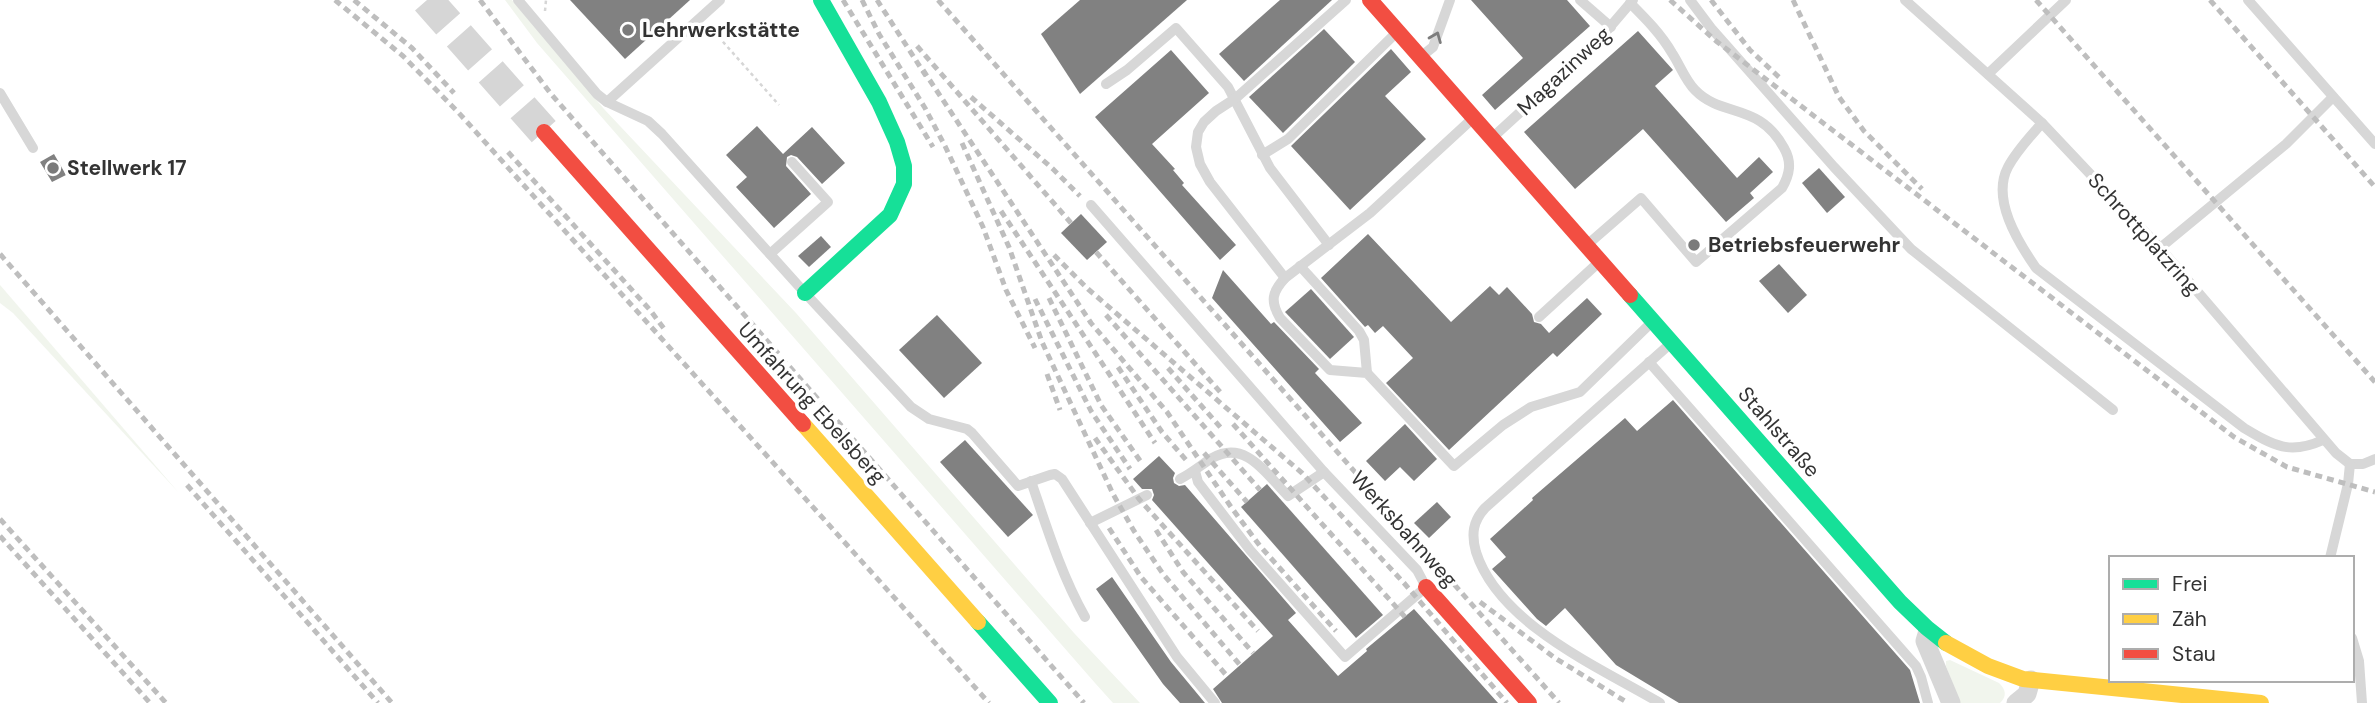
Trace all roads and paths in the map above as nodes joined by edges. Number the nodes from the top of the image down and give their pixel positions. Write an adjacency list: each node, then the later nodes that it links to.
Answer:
1 (518, 0): 22 (lane)
2 (719, 0): 13 (lane)
3 (821, 0): 40 (street)
4 (1346, 0): 21 (lane)
5 (1370, 0): 15 (street, Stahlstraße)
6 (1450, 0): 16 (lane, one-way to 6)
7 (1580, 0): 14 (lane)
8 (1690, 0): 46 (lane)
9 (1905, 0): 17 (lane, Schrottplatzring)
10 (2066, 0): 17 (lane)
11 (2248, 0): 20 (lane)
12 (1631, 2): 14 (lane, Magazinweg); 34 (lane)
13 (701, 17): 22 (lane); 23 (path)
14 (1611, 27): 27 (lane, Magazinweg)
15 (1398, 32): 16 (street, Stahlstraße); 30 (lane)
16 (1421, 57): 24 (street, Stahlstraße)
17 (1988, 74): 25 (lane, Schrottplatzring)
18 (1106, 85): 21 (lane)
19 (0, 93): 29 (lane)
20 (2333, 97): 28 (lane); 35 (lane)
21 (1236, 98): 30 (lane); 39 (lane)
22 (607, 102): 36 (lane)
23 (779, 105)
24 (1474, 117): 27 (street, Stahlstraße); 33 (lane)
25 (2042, 122): 35 (lane, Schrottplatzring); 47 (lane)
26 (544, 132): 62 (street, Umfahrung Ebelsberg)
27 (1492, 138): 34 (street, Stahlstraße)
28 (2375, 144)
29 (33, 148)
30 (1262, 155): 33 (lane)
31 (792, 162): 36 (lane)
32 (1091, 205): 51 (lane)
33 (1329, 245): 38 (lane)
34 (1587, 246): 37 (street, Stahlstraße)
35 (2161, 248): 47 (lane, Schrottplatzring)
36 (770, 254): 40 (lane)
37 (1600, 261): 41 (lane); 42 (street, Stahlstraße)
38 (1300, 266): 39 (lane); 45 (lane)
39 (1285, 278): 45 (lane)
40 (805, 293): 53 (lane)
41 (1539, 317)
42 (1653, 321): 43 (street, Stahlstraße); 45 (lane)
43 (1672, 342): 44 (lane); 59 (street, Stahlstraße)
44 (1649, 362): 65 (lane); 66 (lane)
45 (1367, 373)
46 (2113, 410)
47 (2323, 440): 49 (lane, Schrottplatzring)
48 (2375, 459): 49 (lane)
49 (2350, 464): 56 (lane)
50 (1195, 471): 51 (lane, Werksbahnweg); 52 (lane); 57 (lane)
51 (1324, 472): 57 (lane, Werksbahnweg)
52 (1180, 479)
53 (1031, 481): 55 (lane); 58 (lane)
54 (1147, 495): 55 (lane)
55 (1090, 523): 63 (lane)
56 (2330, 556)
57 (1426, 587): 64 (street, Werksbahnweg)
58 (1085, 617)
59 (1928, 631): 61 (street, Stahlstraße); 67 (street)
60 (2354, 645): 70 (lane)
61 (2031, 680): 68 (street); 69 (street, Stahlstraße)
62 (1050, 703)
63 (1215, 703)
64 (1529, 703)
65 (1660, 703)
66 (1928, 703)
67 (1951, 703)
68 (2017, 703)
69 (2261, 703)
70 (2362, 703)

